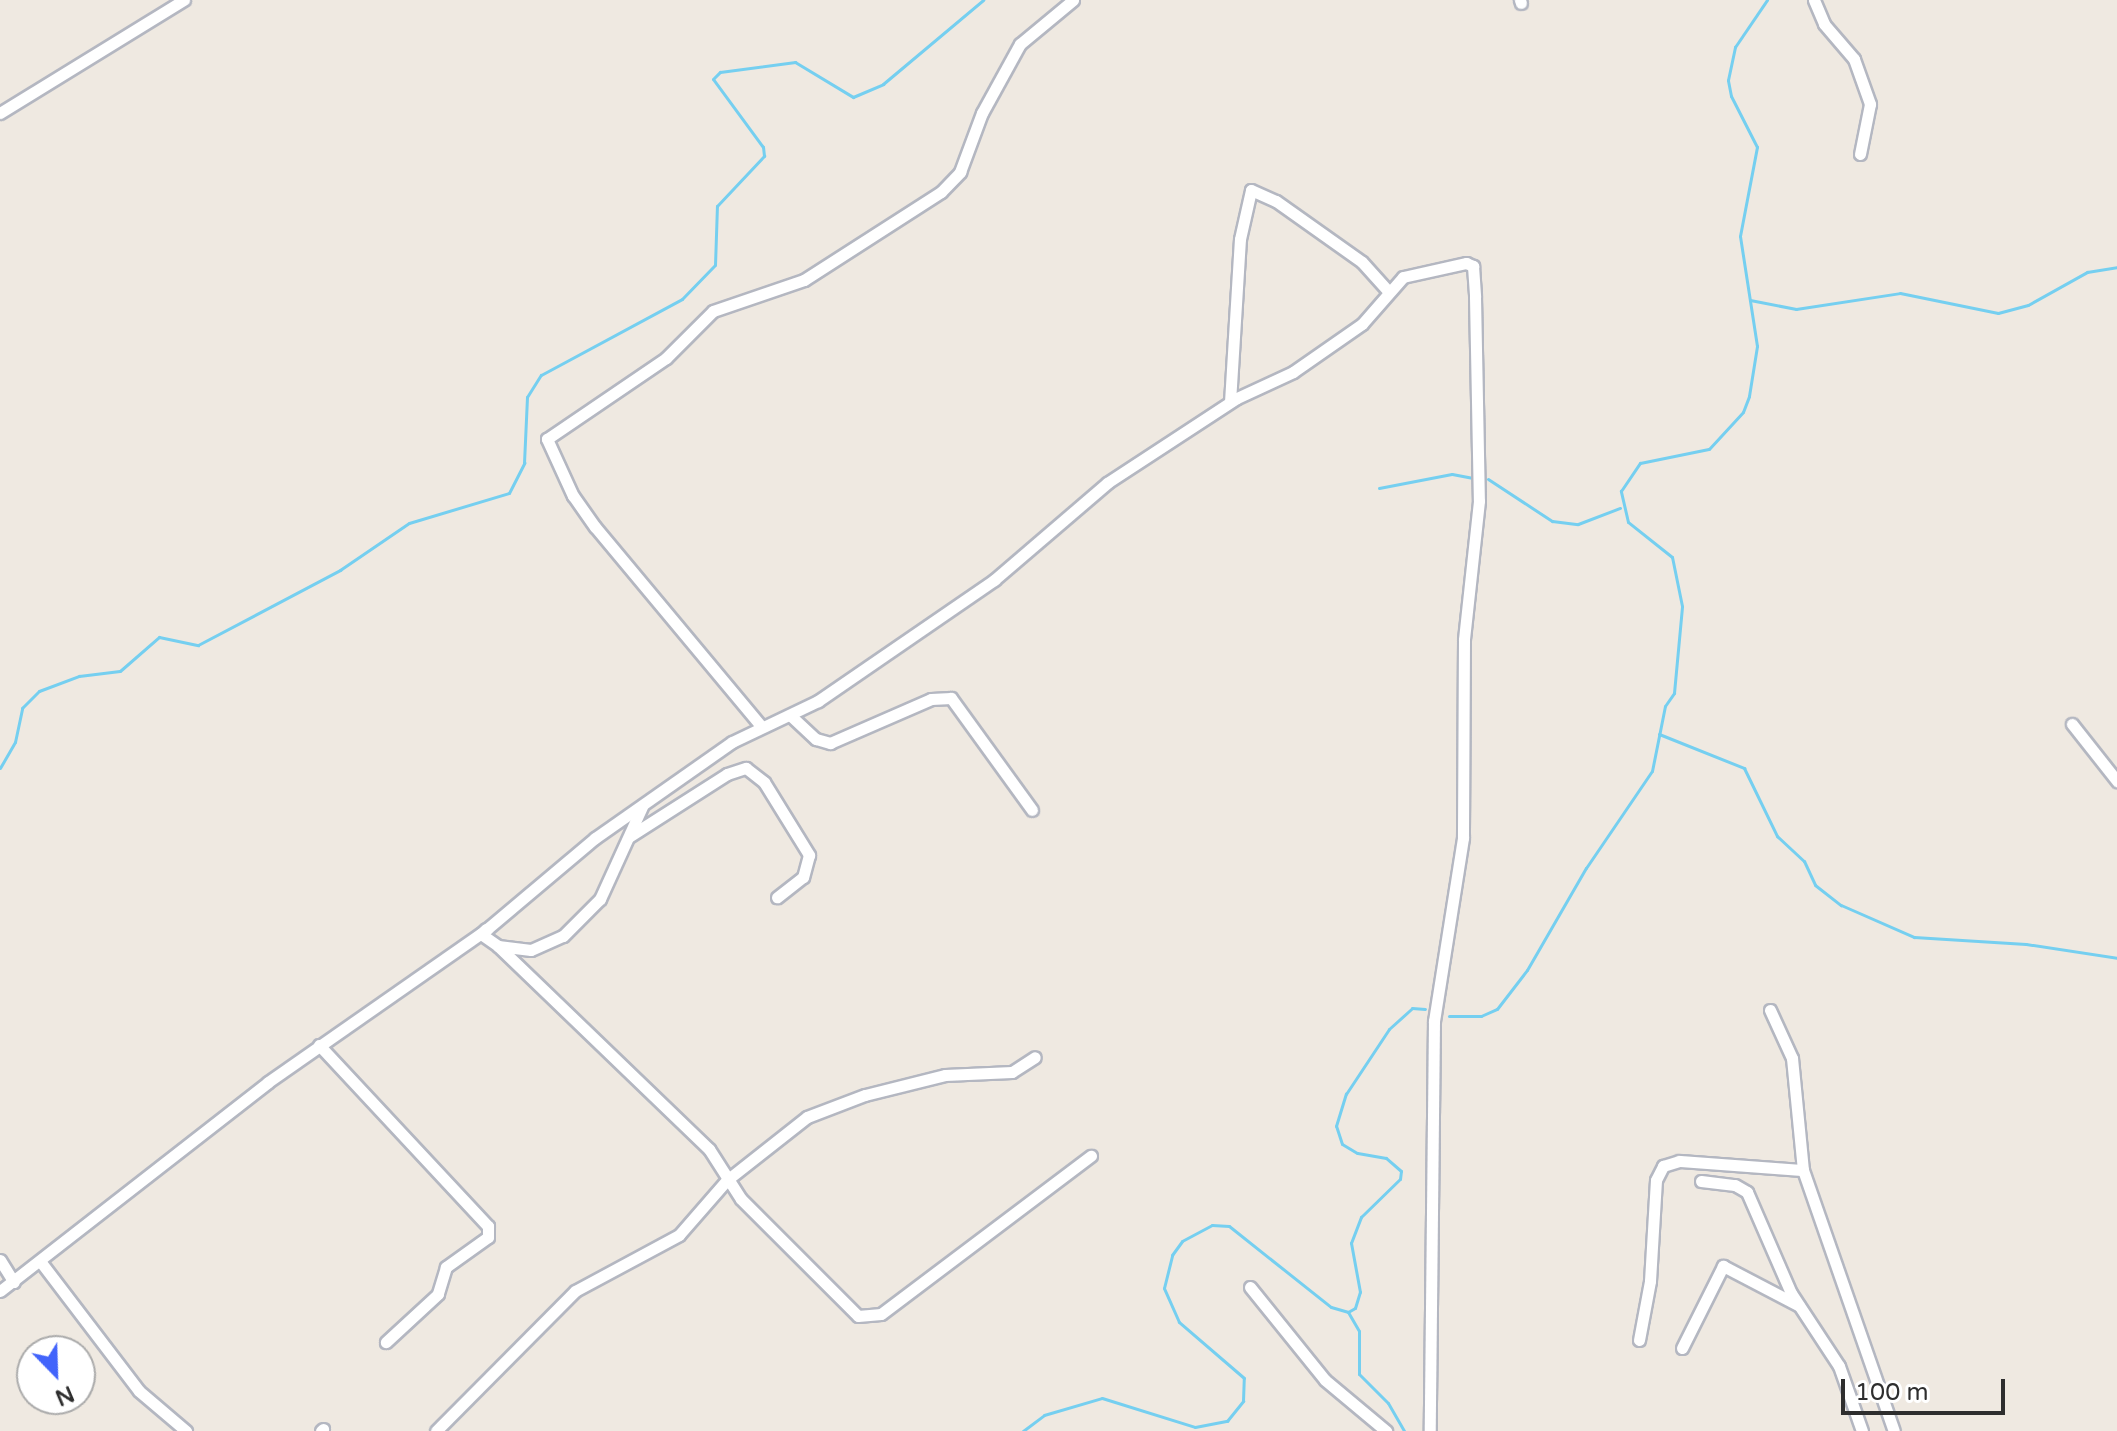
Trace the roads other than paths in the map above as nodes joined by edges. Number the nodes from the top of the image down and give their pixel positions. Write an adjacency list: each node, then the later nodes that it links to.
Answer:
1 (184, 0): 4 (street)
2 (1073, 0): 10 (street)
3 (1814, 0): 5 (street)
4 (0, 113)
5 (1860, 154)
6 (1389, 292): 7 (street); 7 (street); 37 (street)
7 (1230, 402): 8 (street)
8 (791, 716): 10 (street); 13 (street)
9 (2072, 724): 11 (street)
10 (761, 726): 12 (street)
11 (2117, 781)
12 (642, 807): 14 (street); 16 (street)
13 (1032, 810)
14 (630, 836): 15 (street); 17 (street)
15 (777, 897)
16 (487, 929): 17 (street); 19 (street)
17 (498, 946): 23 (street)
18 (1770, 1010): 22 (street)
19 (319, 1045): 26 (street); 32 (street)
20 (1035, 1057): 23 (street)
21 (1091, 1156): 23 (street)
22 (1803, 1170): 31 (street); 39 (street)
23 (727, 1180): 35 (street)
24 (1701, 1181): 30 (street)
25 (0, 1260): 27 (street)
26 (40, 1261): 27 (street); 34 (street)
27 (14, 1282): 29 (street)
28 (1250, 1287): 36 (street)
29 (0, 1291)
30 (1798, 1305): 33 (street); 38 (street)
31 (1639, 1340)
32 (386, 1342)
33 (1682, 1348)
34 (186, 1431)
35 (436, 1431)
36 (1386, 1431)
37 (1430, 1431)
38 (1862, 1431)
39 (1894, 1431)

